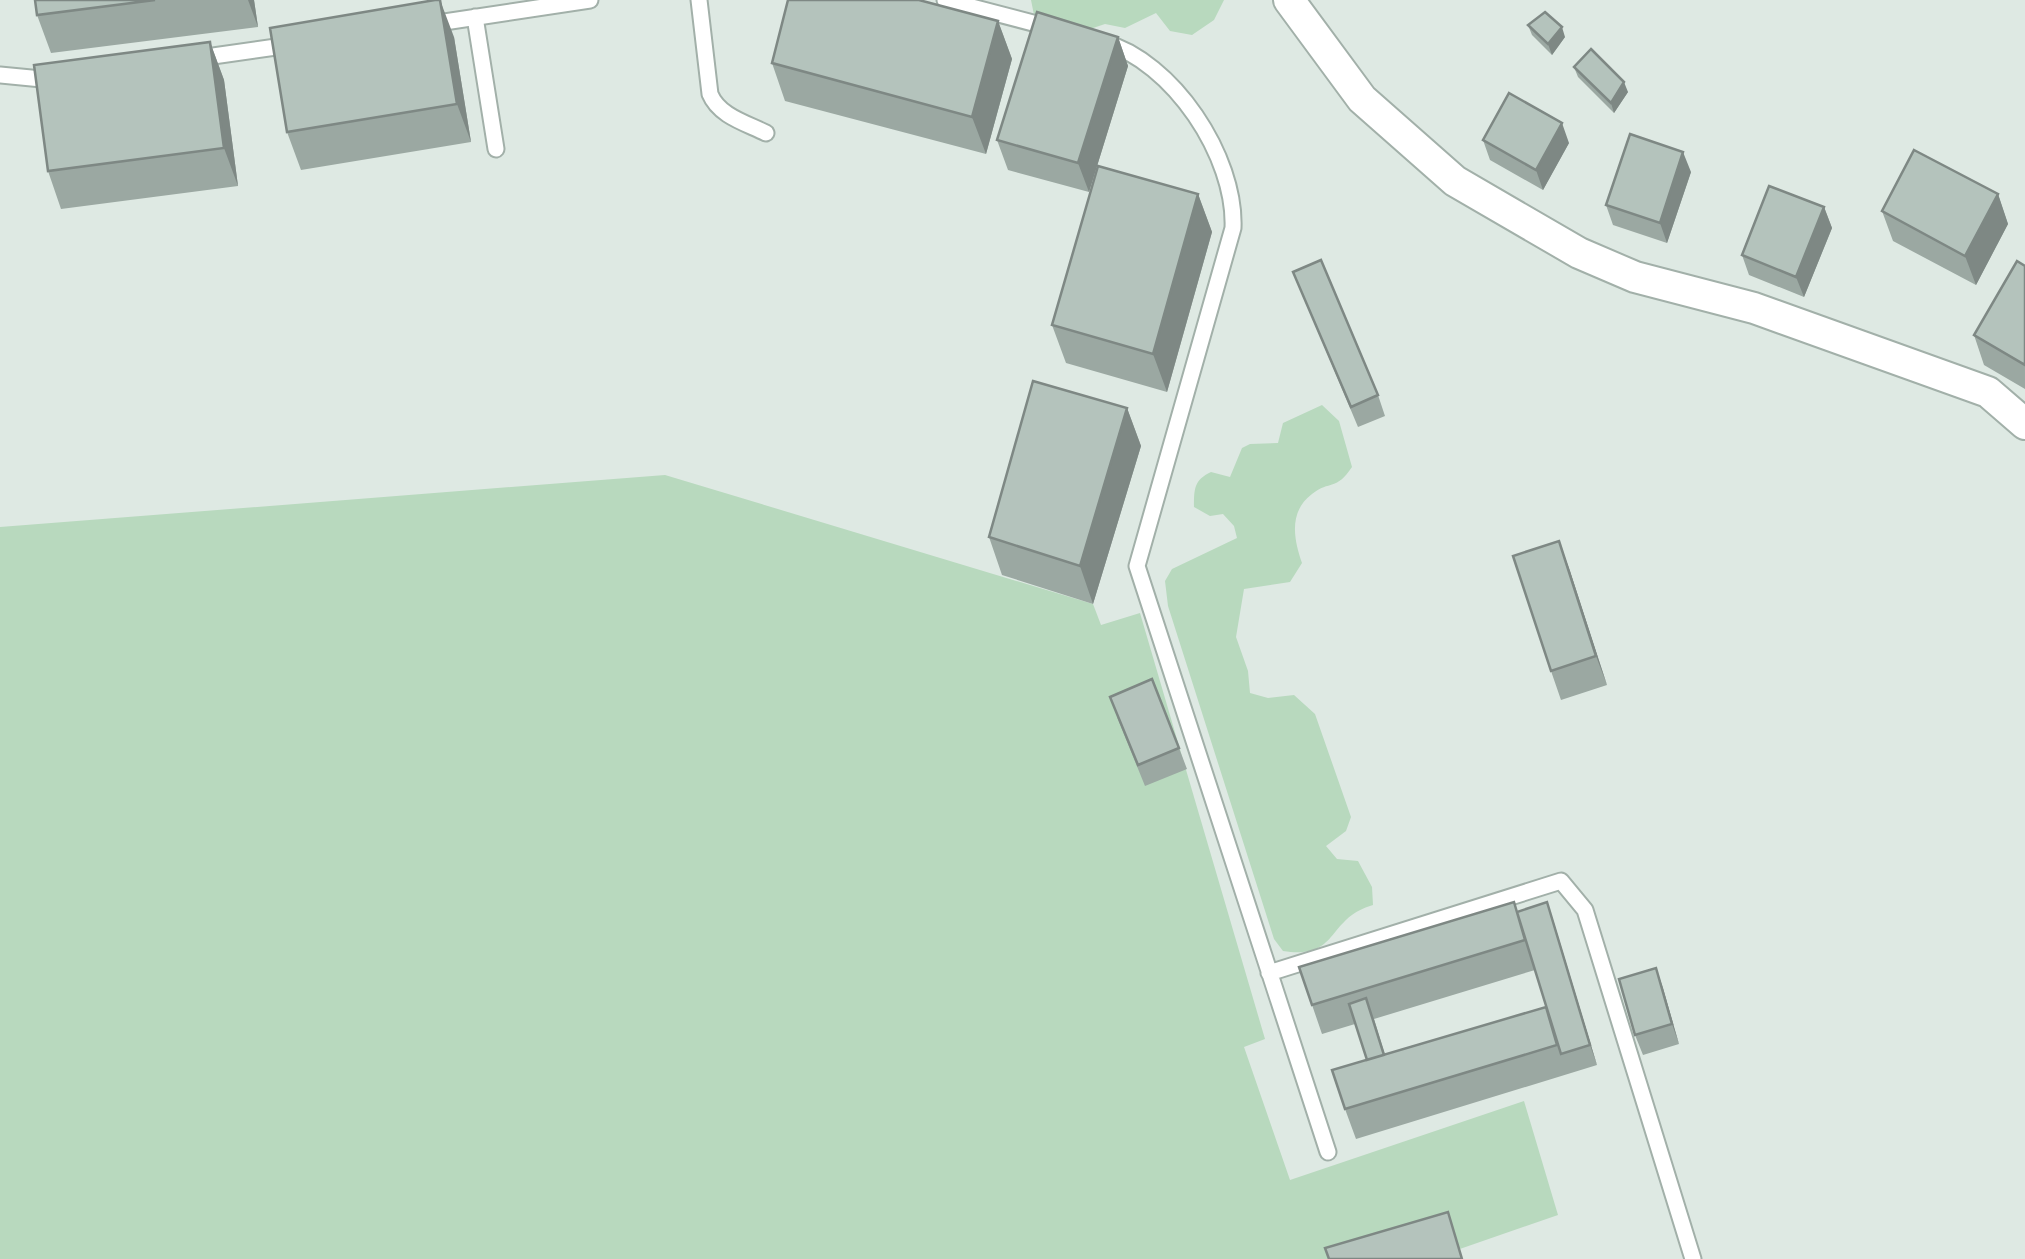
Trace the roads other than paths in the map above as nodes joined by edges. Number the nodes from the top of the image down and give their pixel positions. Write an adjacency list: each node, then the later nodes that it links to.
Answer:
1 (590, 0): 5 (lane)
2 (700, 0): 13 (lane)
3 (945, 0): 7 (lane)
4 (1289, 0): 15 (street)
5 (475, 17): 6 (lane); 14 (lane)
6 (415, 26)
7 (1069, 33)
8 (1087, 38): 16 (lane)
9 (298, 44): 10 (lane)
10 (182, 61)
11 (0, 75): 12 (lane)
12 (65, 78)
13 (766, 133)
14 (496, 149)
15 (2025, 424)
16 (1270, 973): 17 (lane); 18 (lane)
17 (1328, 1152)
18 (1693, 1259)

